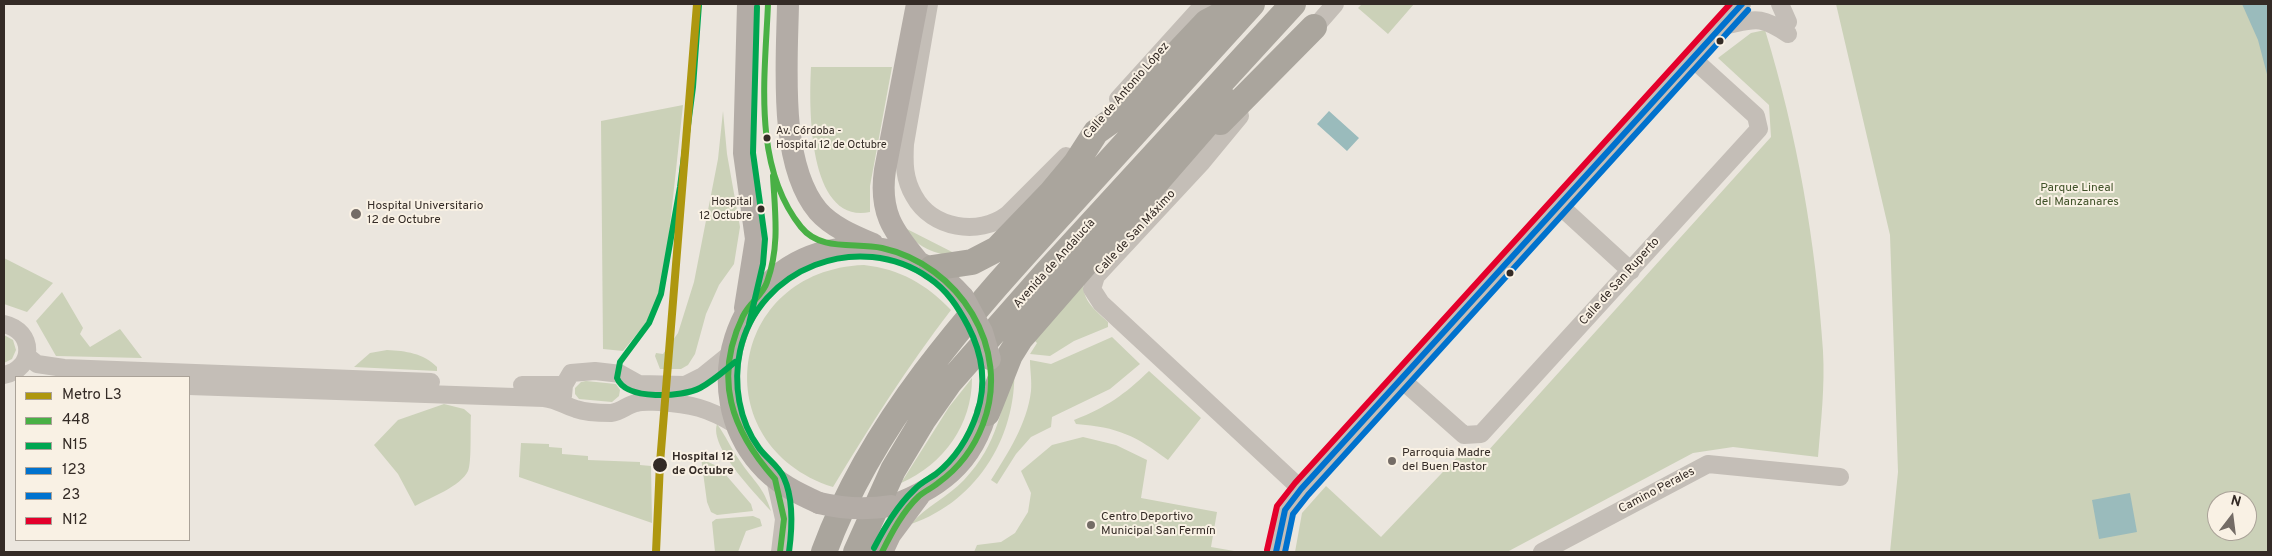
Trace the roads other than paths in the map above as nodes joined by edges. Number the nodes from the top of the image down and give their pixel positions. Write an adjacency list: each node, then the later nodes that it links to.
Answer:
1 (748, 4): 24 (main road)
2 (788, 4): 21 (main road)
3 (916, 4): 22 (main road)
4 (929, 4): 18 (street, Calle de Antonio López)
5 (1204, 4): 18 (street, Calle de Antonio López)
6 (1242, 4): 18 (highway)
7 (1252, 4): 42 (highway)
8 (1293, 4): 13 (highway, Avenida de Andalucía)
9 (1335, 4): 15 (street, Calle de San Máximo)
10 (1742, 4): 14 (street)
11 (1780, 4): 12 (street)
12 (1791, 4)
13 (1276, 23): 19 (highway); 43 (highway, Avenida de Andalucía)
14 (1721, 26): 16 (street); 17 (street)
15 (1314, 27): 19 (highway); 39 (street, Calle de San Máximo)
16 (1788, 34)
17 (1692, 58): 20 (street); 23 (street, Calle de San Ruperto)
18 (1096, 132): 22 (highway)
19 (1163, 175): 35 (highway)
20 (1558, 205): 23 (street); 29 (street)
21 (883, 248): 22 (main road); 24 (main road)
22 (925, 264): 35 (main road, bridge)
23 (1631, 271): 29 (street, Calle de San Ruperto)
24 (744, 314): 26 (main road)
25 (4, 324): 27 (street)
26 (730, 354): 30 (street); 36 (main road)
27 (27, 356): 28 (street); 31 (street)
28 (10, 376)
29 (1402, 380): 39 (street)
30 (632, 382): 31 (street); 34 (street)
31 (564, 385): 33 (street)
32 (190, 386): 33 (street)
33 (566, 404): 34 (street)
34 (630, 404): 36 (street)
35 (987, 413): 40 (main road)
36 (736, 424): 38 (main road)
37 (1840, 477): 46 (street, Camino Perales)
38 (775, 480): 40 (main road, bridge); 41 (street)
39 (1301, 490): 45 (street)
40 (919, 496): 44 (main road)
41 (780, 552)
42 (824, 552)
43 (856, 552)
44 (882, 552)
45 (1276, 552)
46 (1542, 552)

